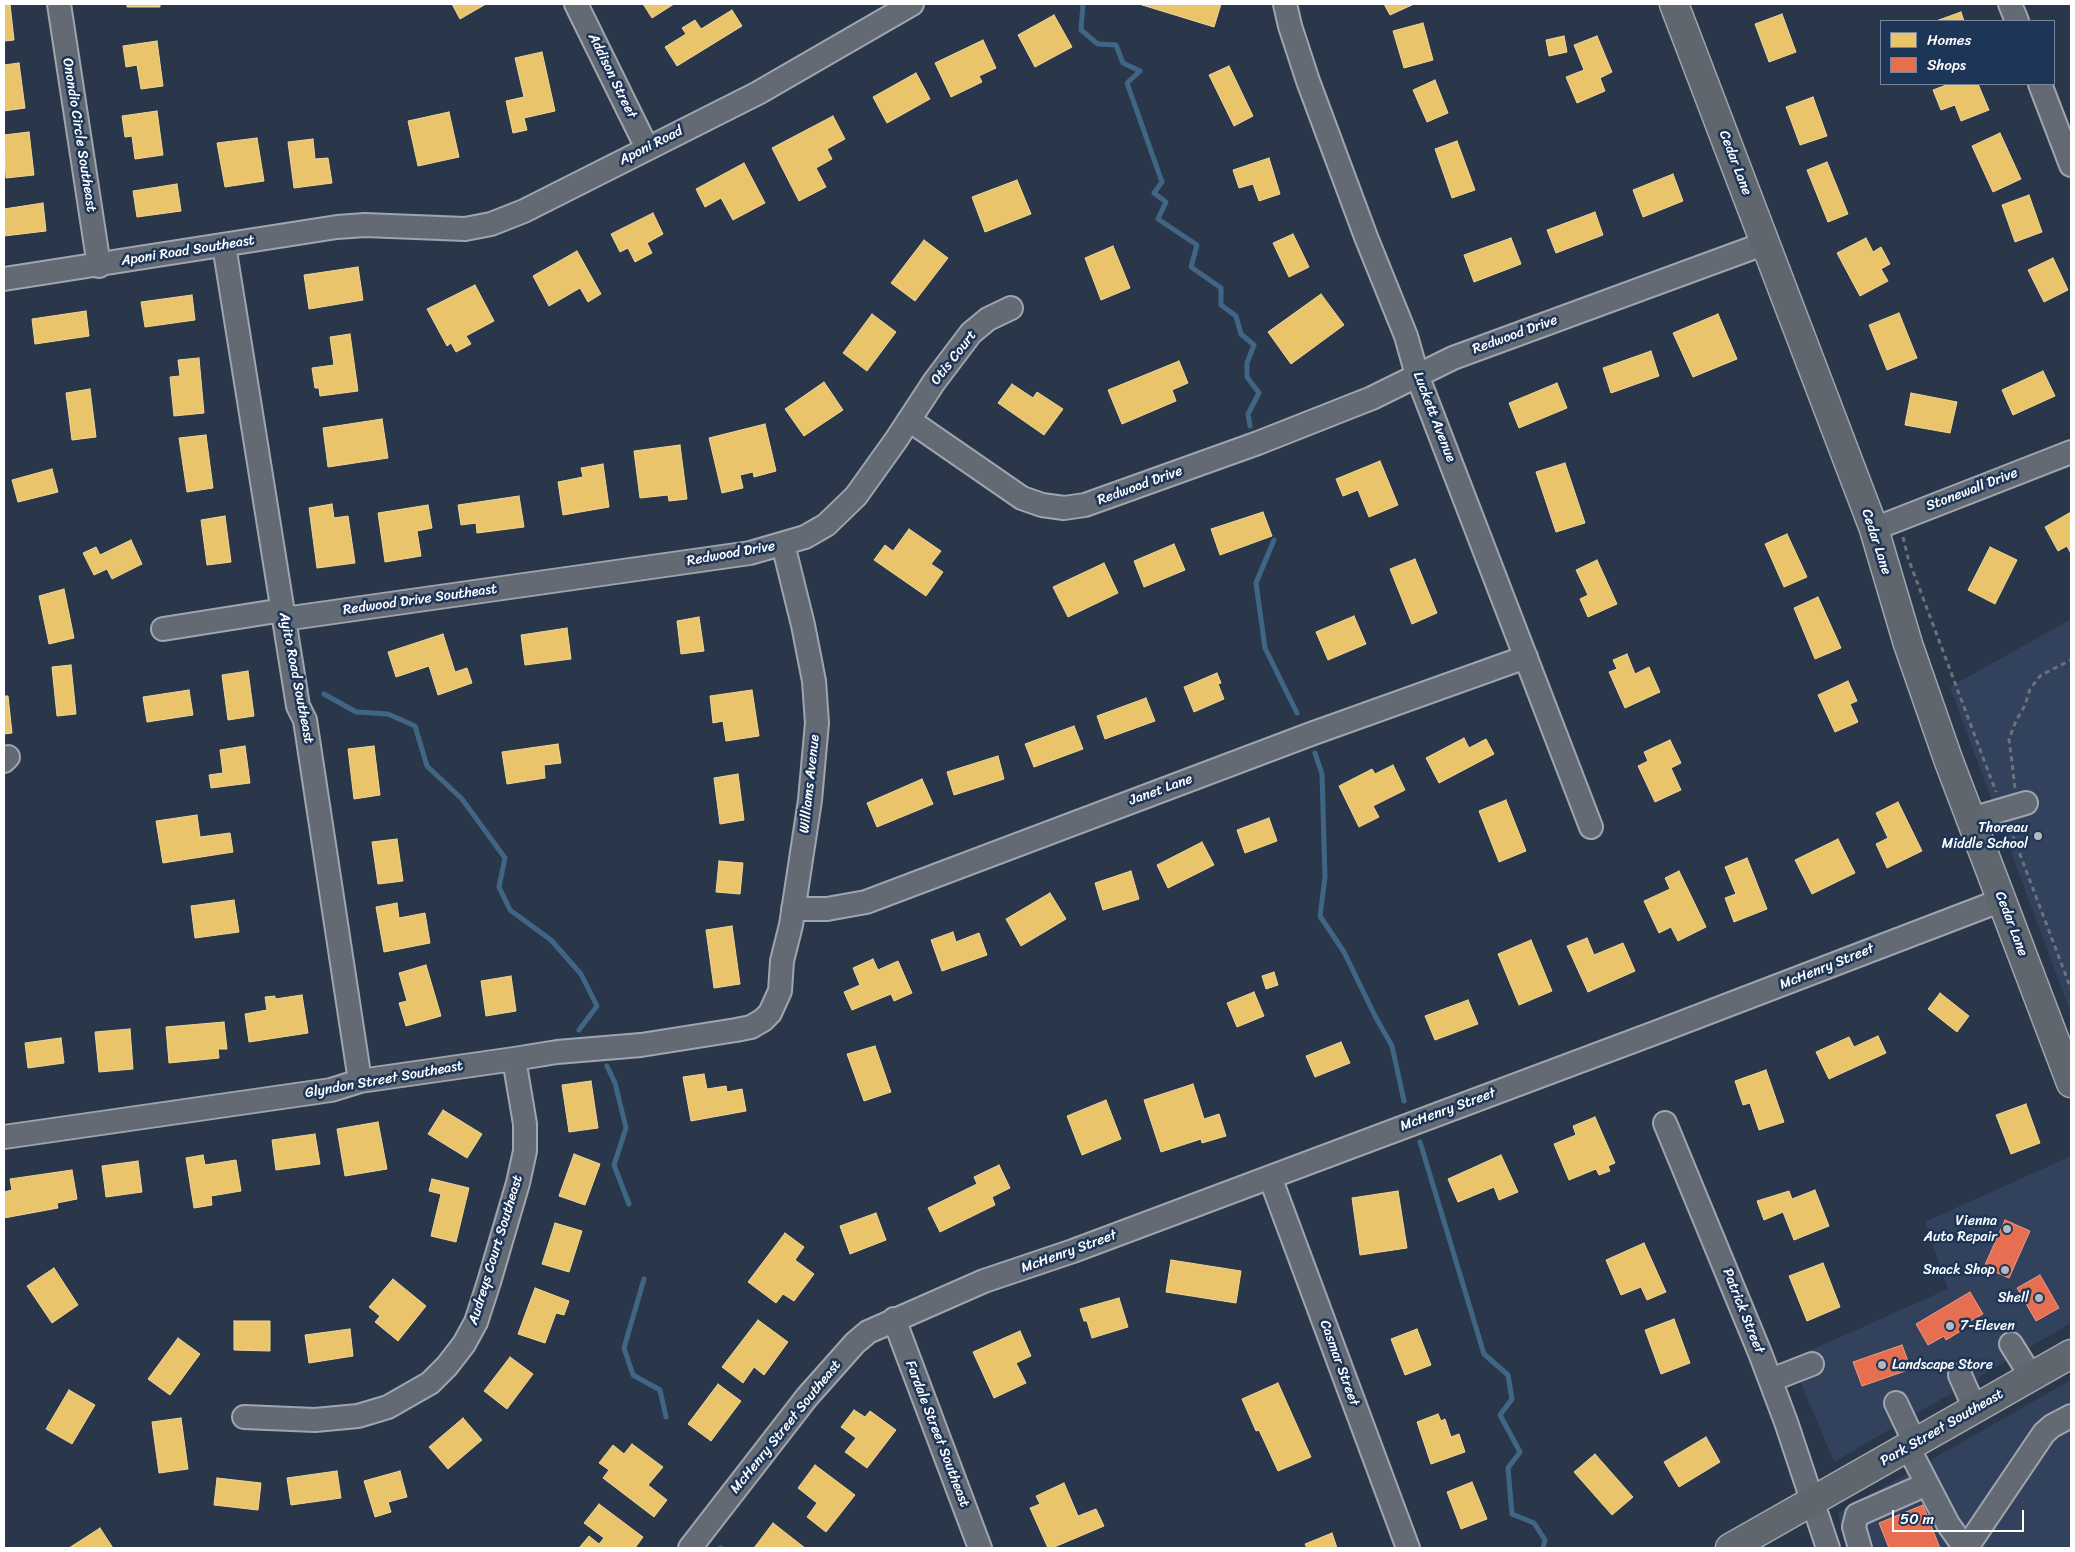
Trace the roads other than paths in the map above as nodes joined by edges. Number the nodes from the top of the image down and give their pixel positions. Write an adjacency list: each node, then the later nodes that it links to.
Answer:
1 (59, 4): 14 (street, Onondio Circle Southeast)
2 (576, 4): 9 (street, Addison Street)
3 (912, 4): 9 (street, Aponi Road)
4 (1285, 4): 17 (street, Luckett Avenue)
5 (1674, 4): 12 (main road, Cedar Lane)
6 (2010, 4): 7 (street)
7 (2016, 20)
8 (2040, 85): 10 (street)
9 (647, 148): 11 (street, Aponi Road)
10 (2071, 165)
11 (373, 225): 13 (street, Aponi Road Southeast)
12 (1766, 243): 17 (street, Redwood Drive); 20 (main road, Cedar Lane)
13 (224, 245): 14 (street, Aponi Road Southeast); 23 (street, Ayito Road Southeast)
14 (99, 266): 15 (street, Aponi Road Southeast)
15 (4, 279)
16 (1011, 308): 18 (street, Otis Court)
17 (1417, 375): 18 (street, Redwood Drive); 25 (street, Luckett Avenue)
18 (909, 420): 21 (street, Redwood Drive)
19 (2071, 452): 20 (street, Stonewall Drive)
20 (1874, 529): 27 (main road, Cedar Lane)
21 (783, 544): 22 (street, Redwood Drive); 30 (street, Williams Avenue)
22 (556, 581): 23 (street, Redwood Drive Southeast)
23 (284, 614): 24 (street, Redwood Drive Southeast); 33 (street, Ayito Road Southeast)
24 (163, 629)
25 (1526, 657): 28 (street, Luckett Avenue); 30 (street, Janet Lane)
26 (2022, 804): 27 (street)
27 (1971, 819): 29 (main road, Cedar Lane)
28 (1591, 827)
29 (2002, 900): 34 (main road, Cedar Lane); 37 (street, McHenry Street)
30 (793, 909): 31 (street, Williams Avenue)
31 (763, 1020): 32 (street, Glyndon Street Southeast)
32 (514, 1058): 33 (street, Glyndon Street Southeast); 48 (street, Audreys Court Southeast)
33 (360, 1082): 36 (street, Glyndon Street Southeast)
34 (2071, 1083)
35 (1665, 1123): 44 (street, Patrick Street)
36 (4, 1137)
37 (1270, 1177): 38 (street, McHenry Street); 54 (street, Casmar Street)
38 (894, 1319): 52 (street, McHenry Street Southeast); 53 (street, Fardale Street Southeast)
39 (2011, 1344): 43 (street)
40 (2071, 1354): 43 (main road, Park Street Southeast)
41 (1812, 1364): 44 (street)
42 (1960, 1375): 46 (street)
43 (2031, 1376): 46 (main road, Park Street Southeast)
44 (1770, 1380): 51 (street, Patrick Street)
45 (1896, 1403): 49 (street)
46 (1975, 1409): 49 (main road, Park Street Southeast)
47 (2071, 1416): 58 (street)
48 (244, 1417)
49 (1912, 1445): 50 (street); 51 (main road, Park Street Southeast)
50 (1928, 1484): 57 (street); 58 (street)
51 (1812, 1502): 55 (main road, Park Street Southeast); 56 (street, Patrick Street)
52 (690, 1548)
53 (980, 1548)
54 (1408, 1548)
55 (1730, 1548)
56 (1828, 1548)
57 (1860, 1548)
58 (1968, 1548)

